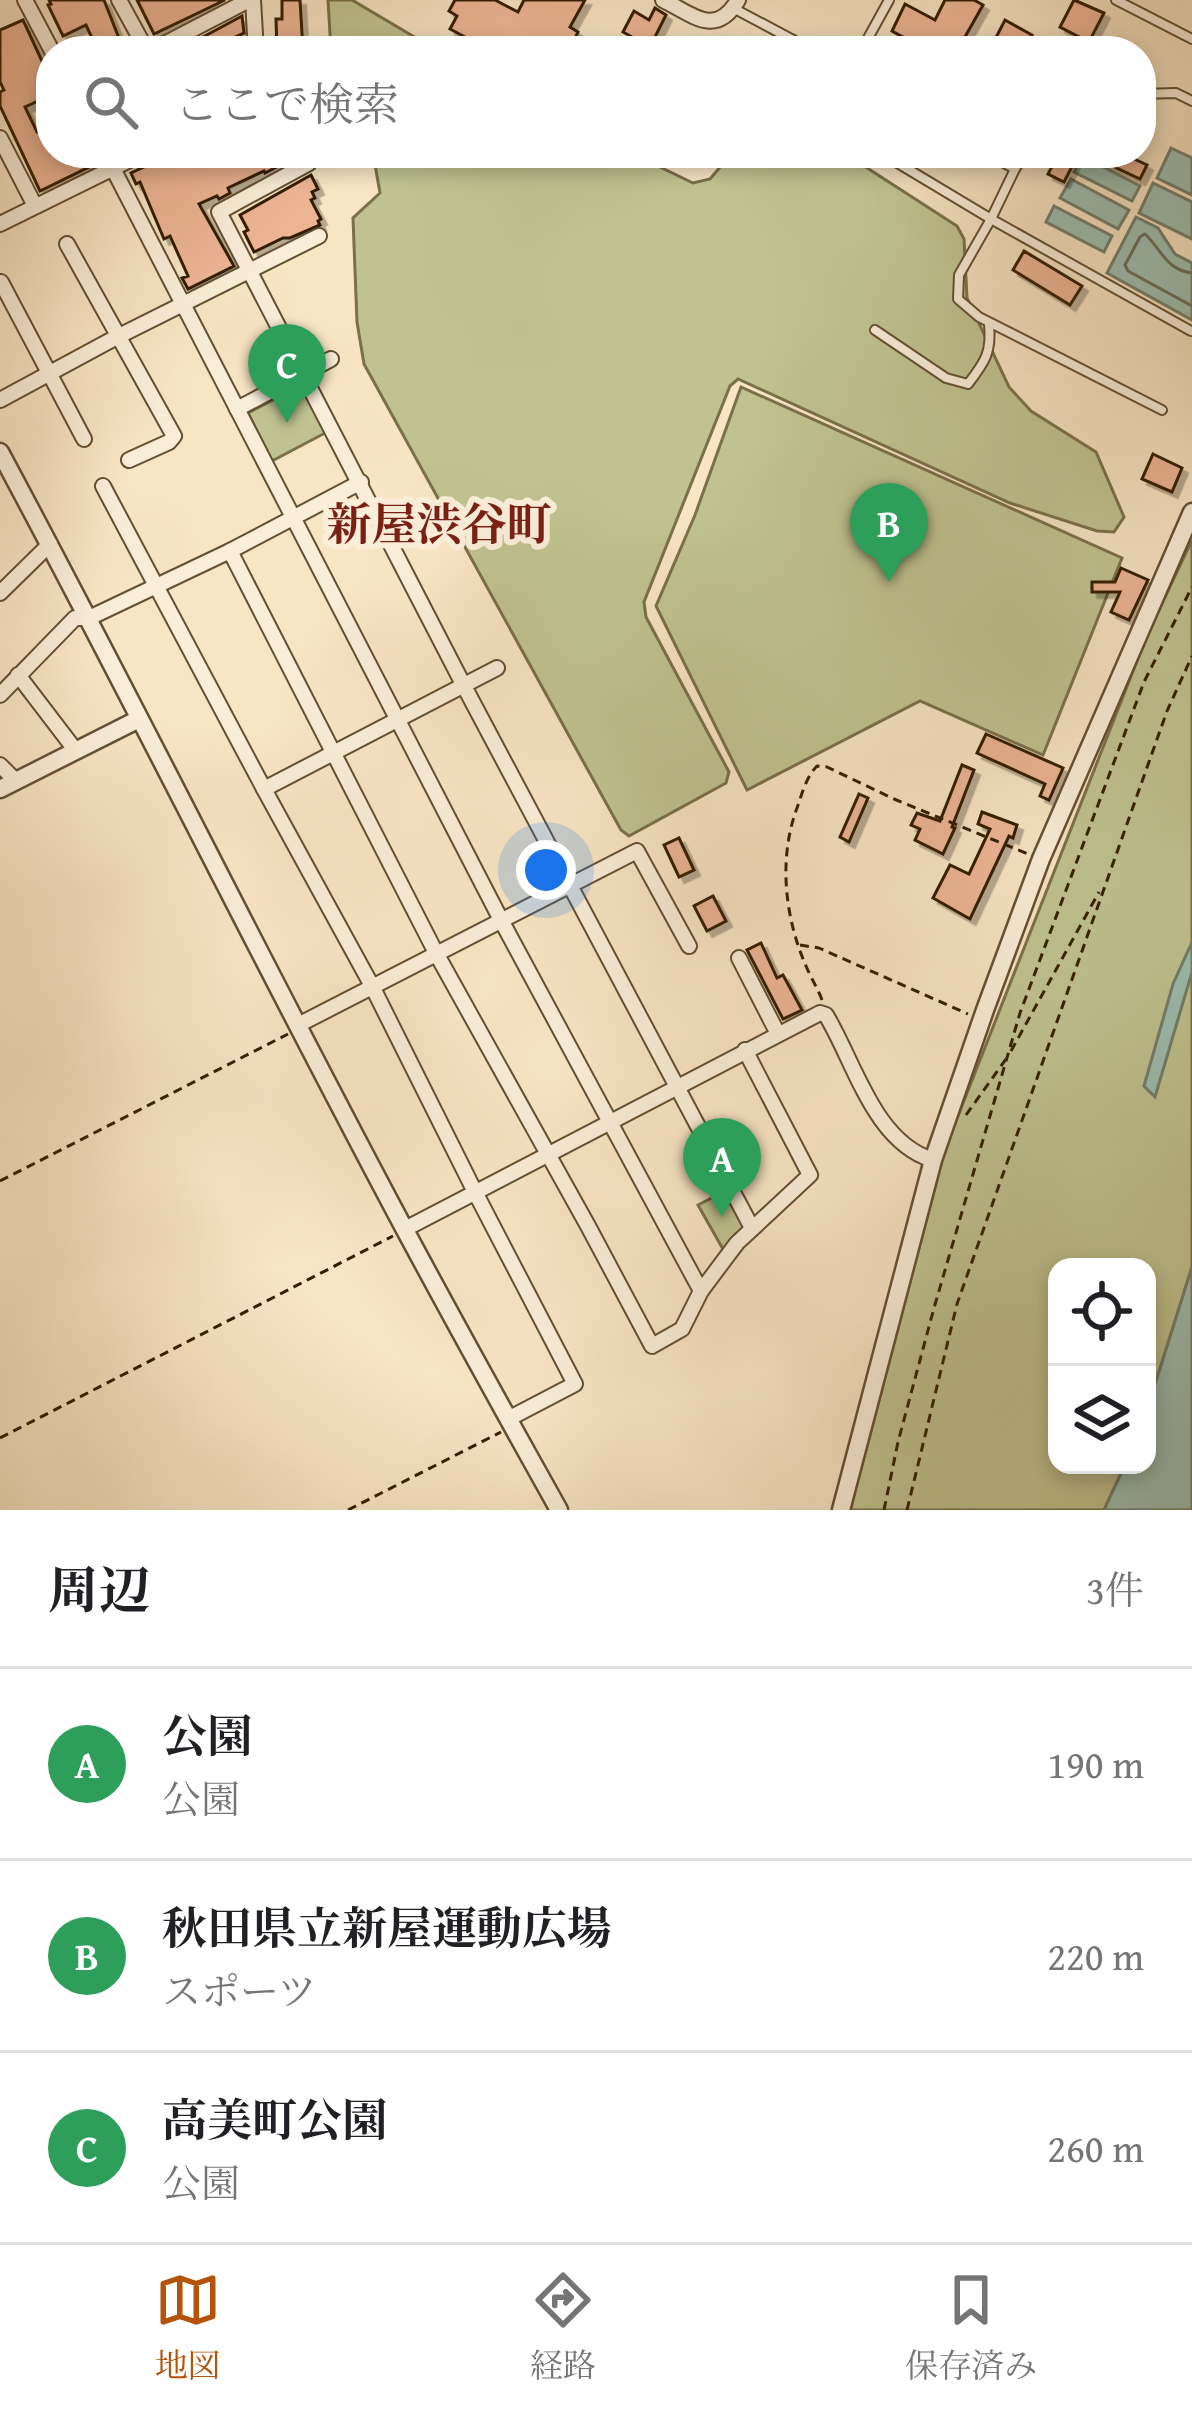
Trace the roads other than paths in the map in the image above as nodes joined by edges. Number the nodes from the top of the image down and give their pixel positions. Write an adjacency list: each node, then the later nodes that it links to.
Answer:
1 (25, 0): 8 (street)
2 (119, 0): 9 (street)
3 (251, 0): 10 (street); 11 (street)
4 (663, 0): 7 (street)
5 (890, 0): 13 (lane)
6 (1116, 0): 14 (lane)
7 (736, 4): 12 (lane)
8 (44, 36)
9 (140, 36)
10 (179, 36)
11 (255, 36)
12 (789, 36)
13 (870, 36)
14 (1192, 39)
15 (1156, 94): 16 (lane)
16 (1192, 100)
17 (0, 138): 22 (street)
18 (300, 168): 27 (street)
19 (905, 168): 23 (lane)
20 (113, 169): 22 (street); 29 (street)
21 (1015, 169): 23 (lane)
22 (35, 206): 24 (street)
23 (991, 219): 30 (lane); 32 (lane)
24 (0, 224)
25 (320, 236): 27 (street)
26 (67, 244): 33 (street)
27 (250, 271): 29 (street); 35 (street)
28 (1, 281): 36 (street)
29 (184, 304): 33 (street); 38 (street)
30 (989, 323): 31 (lane); 39 (lane)
31 (875, 330)
32 (1191, 331)
33 (117, 338): 36 (street); 42 (street)
34 (331, 358): 35 (street)
35 (304, 373): 38 (street); 43 (street)
36 (50, 374): 37 (street); 40 (street)
37 (0, 400)
38 (238, 409): 46 (street)
39 (1162, 410)
40 (84, 439)
41 (0, 453): 47 (street)
42 (129, 460)
43 (361, 482): 46 (street); 54 (street)
44 (103, 485): 49 (street)
45 (1192, 512): 75 (street)
46 (293, 517): 48 (street); 57 (street)
47 (50, 544): 50 (street); 51 (street)
48 (230, 551): 49 (street); 59 (street)
49 (158, 585): 51 (street); 62 (street)
50 (0, 593)
51 (89, 618): 53 (street); 56 (street)
52 (497, 668): 54 (street)
53 (18, 675): 55 (street); 58 (street)
54 (464, 686): 57 (street); 63 (street)
55 (0, 695)
56 (139, 719): 58 (street); 69 (street)
57 (398, 721): 59 (street); 64 (street)
58 (76, 751): 61 (street)
59 (334, 754): 62 (street); 66 (street)
60 (0, 765): 61 (street)
61 (8, 785)
62 (264, 790): 68 (street)
63 (571, 884): 64 (street); 65 (street); 72 (street)
64 (501, 920): 66 (street); 73 (street)
65 (689, 946)
66 (436, 953): 68 (street); 74 (street)
67 (739, 958): 70 (street)
68 (372, 986): 69 (street); 76 (street)
69 (299, 1026): 78 (street)
70 (778, 1034): 71 (street); 75 (street)
71 (746, 1050): 72 (street); 77 (street)
72 (678, 1086): 73 (street); 77 (street)
73 (610, 1122): 74 (street); 79 (street)
74 (548, 1154): 76 (street); 79 (street)
75 (933, 1160): 82 (street)
76 (475, 1192): 78 (street); 80 (street)
77 (752, 1228): 79 (street)
78 (405, 1229): 80 (street)
79 (701, 1292)
80 (511, 1422): 81 (street)
81 (559, 1510)
82 (841, 1510)

